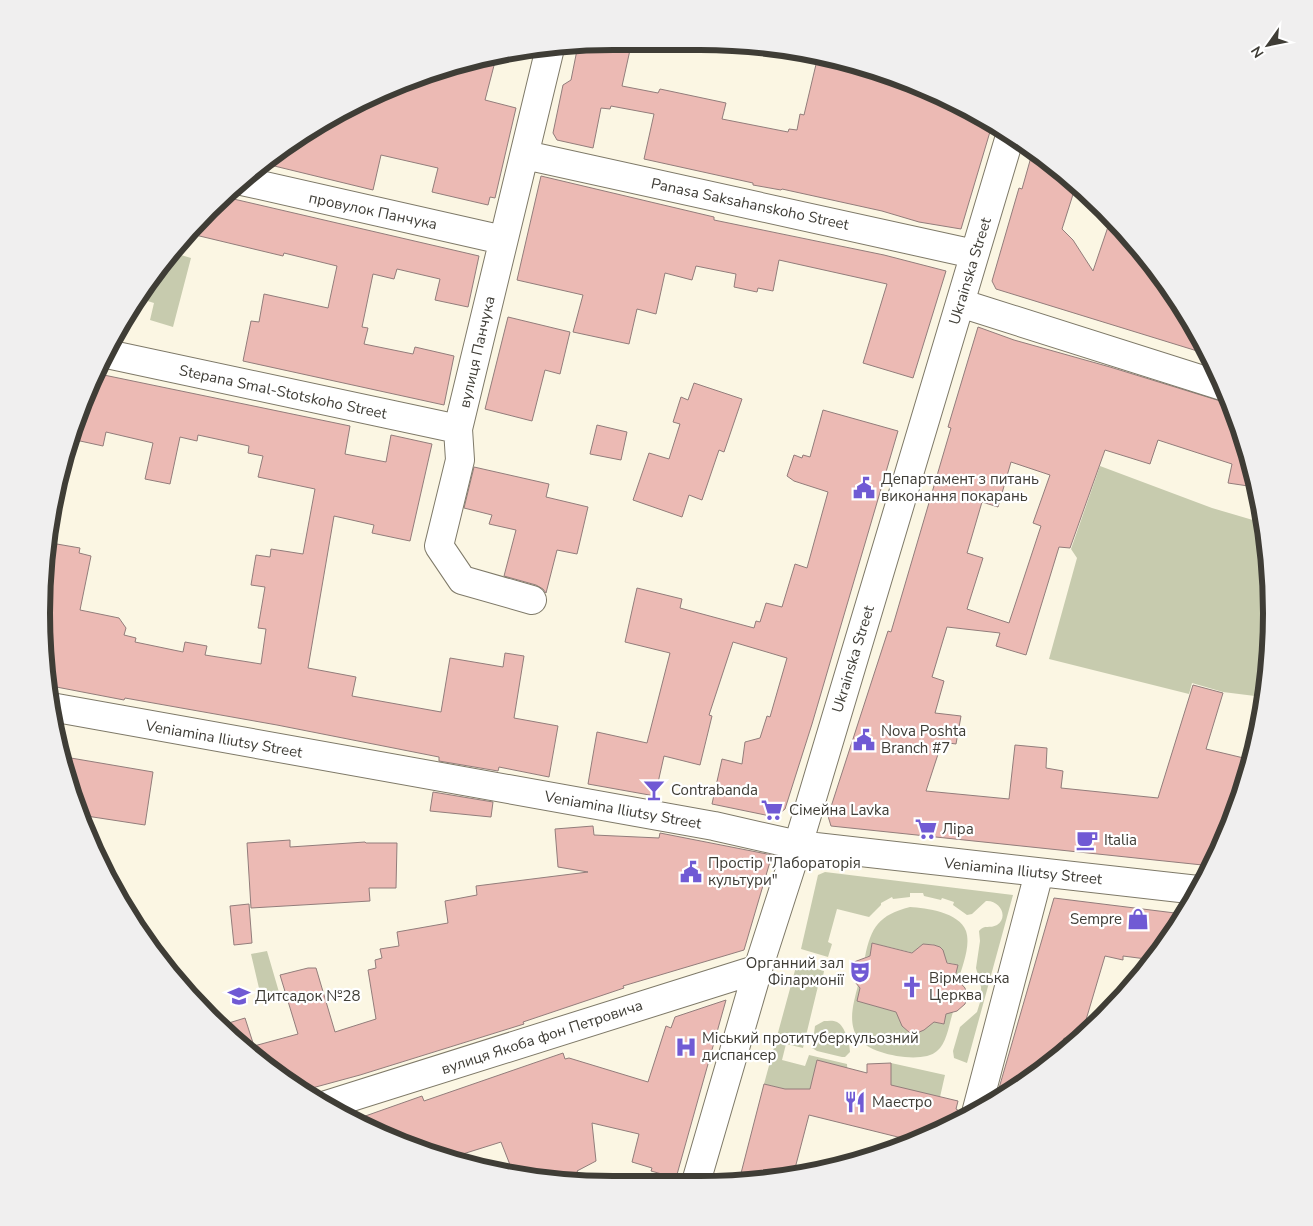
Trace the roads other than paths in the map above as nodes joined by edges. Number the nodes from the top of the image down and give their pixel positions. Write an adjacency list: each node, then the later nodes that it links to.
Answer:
1 (549, 54): 3 (street, вулиця Панчука)
2 (1008, 142): 6 (street, Ukrainska Street)
3 (525, 155): 5 (street, вулиця Панчука); 6 (street, Panasa Saksahanskoho Street)
4 (250, 183): 5 (street, провулок Панчука)
5 (503, 240): 10 (street, вулиця Панчука)
6 (974, 254): 7 (street, Ukrainska Street)
7 (960, 303): 9 (street); 13 (street, Ukrainska Street)
8 (113, 355): 10 (street, Stepana Smal-Stotskoho Street)
9 (1214, 383)
10 (458, 429): 11 (street, вулиця Панчука)
11 (532, 600)
12 (59, 708): 13 (street, Veniamina Iliutsy Street)
13 (798, 845): 14 (street, Veniamina Iliutsy Street); 16 (street, Ukrainska Street)
14 (1039, 873): 15 (street, Veniamina Iliutsy Street); 18 (street)
15 (1191, 889)
16 (758, 968): 17 (street, вулиця Якоба фон Петровича); 19 (street, Ukrainska Street)
17 (334, 1102)
18 (979, 1103)
19 (698, 1176)

